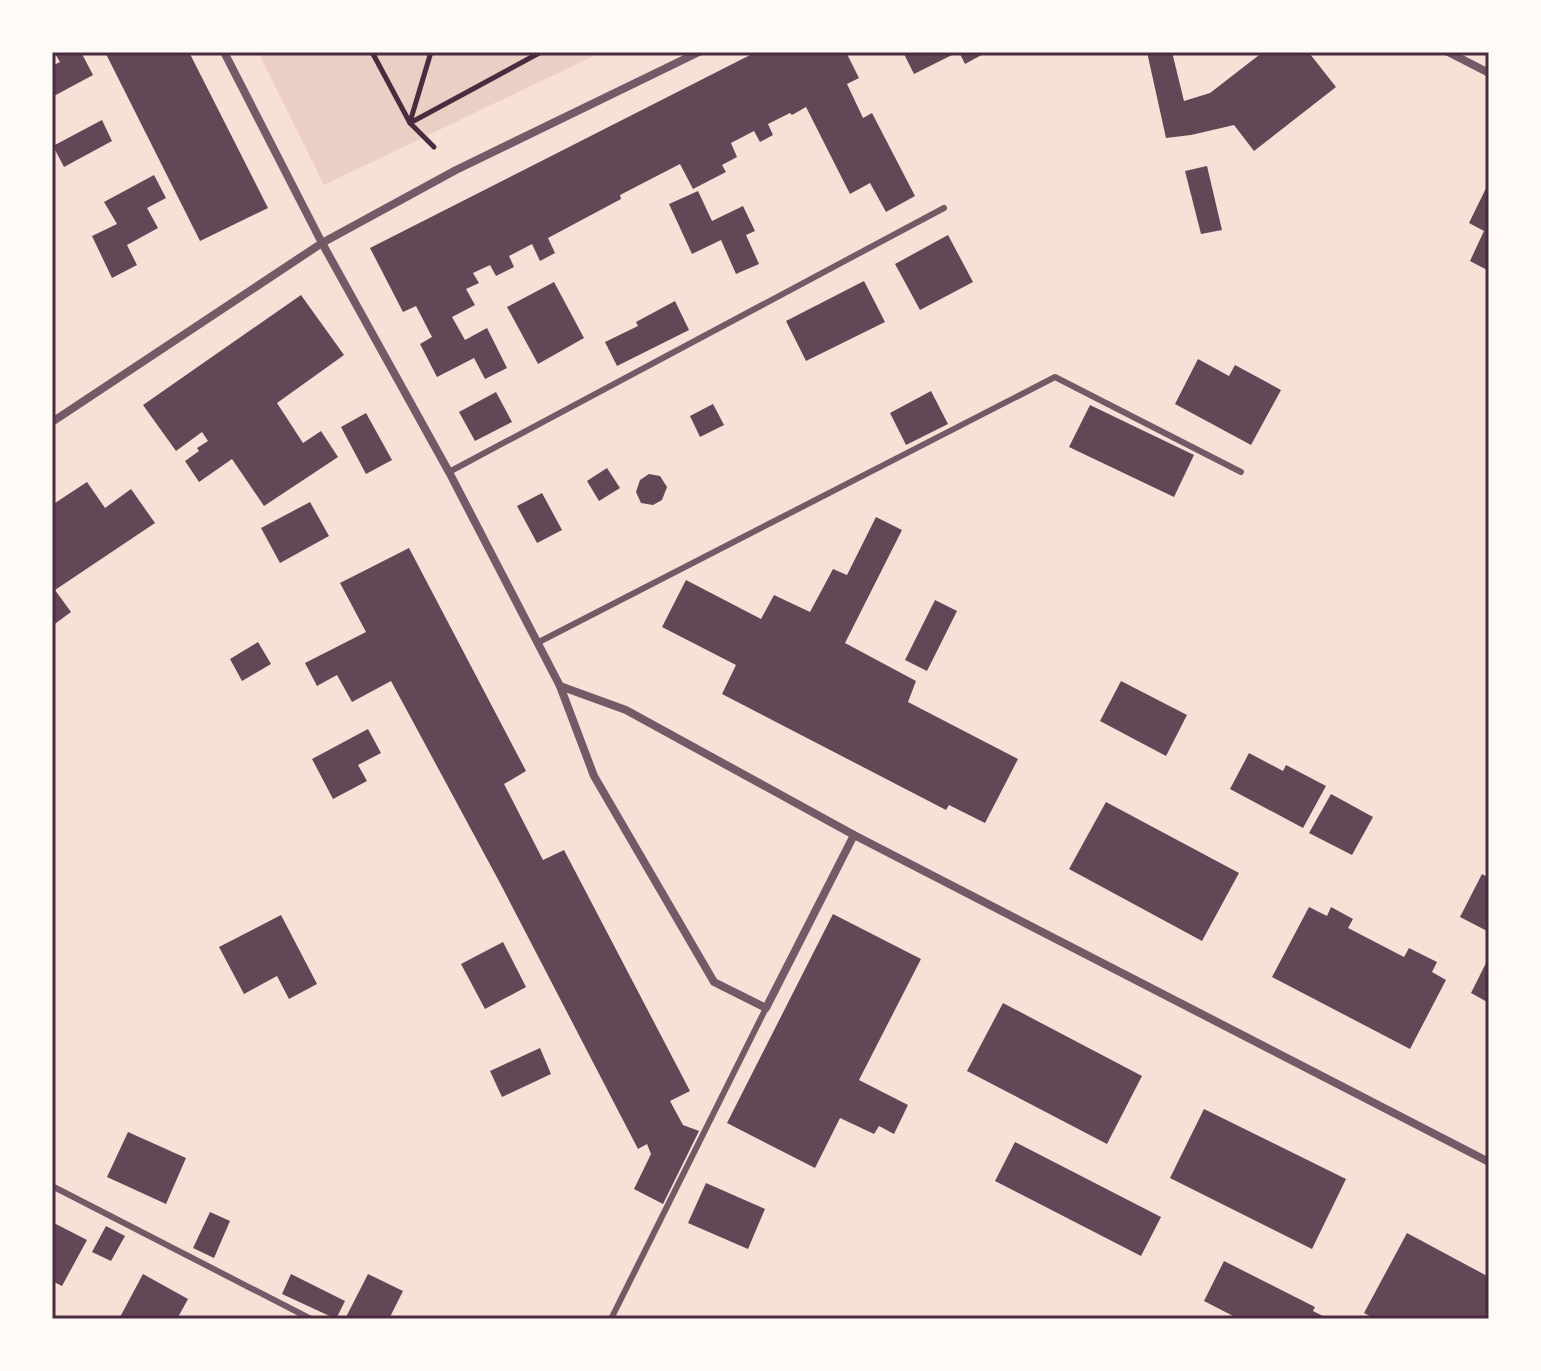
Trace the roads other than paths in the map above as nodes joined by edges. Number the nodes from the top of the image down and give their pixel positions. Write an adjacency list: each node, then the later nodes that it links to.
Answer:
1 (224, 52): 6 (street)
2 (699, 52): 6 (street)
3 (1448, 52): 4 (street)
4 (1489, 73)
5 (944, 208): 8 (lane)
6 (322, 243): 7 (street); 8 (street)
7 (52, 422)
8 (449, 472): 10 (street)
9 (1241, 472): 10 (lane)
10 (537, 643): 11 (street)
11 (560, 686): 12 (street); 13 (street)
12 (854, 835): 13 (street); 14 (street)
13 (766, 1008): 17 (lane)
14 (1489, 1162)
15 (52, 1186): 16 (lane)
16 (311, 1319)
17 (611, 1319)

